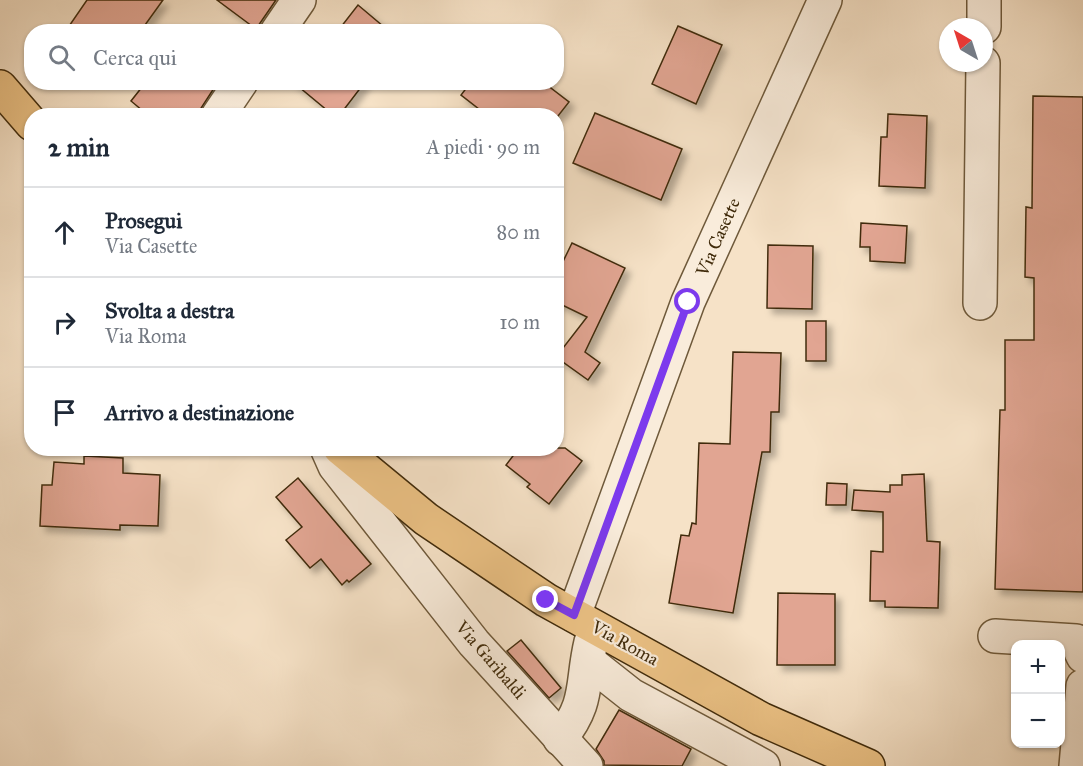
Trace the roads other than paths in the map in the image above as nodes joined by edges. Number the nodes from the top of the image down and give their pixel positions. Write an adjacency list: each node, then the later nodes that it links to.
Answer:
1 (299, 0): 5 (street)
2 (825, 0): 16 (street, Via Casette)
3 (984, 0): 4 (street)
4 (984, 18)
5 (282, 24)
6 (983, 72): 11 (street)
7 (0, 87): 10 (main road)
8 (236, 90): 9 (street)
9 (223, 108)
10 (24, 115)
11 (980, 303)
12 (329, 456): 15 (street, Via Garibaldi)
13 (350, 456): 14 (main road, Via Roma)
14 (426, 519): 15 (street); 16 (main road, Via Roma)
15 (401, 550): 22 (street, Via Garibaldi)
16 (584, 620): 19 (street, Via Casette); 21 (main road, Via Roma)
17 (995, 636): 18 (street)
18 (1083, 656)
19 (588, 661): 22 (street, Via Casette); 24 (street)
20 (1083, 686): 26 (street)
21 (781, 728): 24 (street); 25 (main road, Via Roma)
22 (560, 739): 23 (street, Via Garibaldi)
23 (586, 766)
24 (764, 766)
25 (868, 766)
26 (1076, 766)

